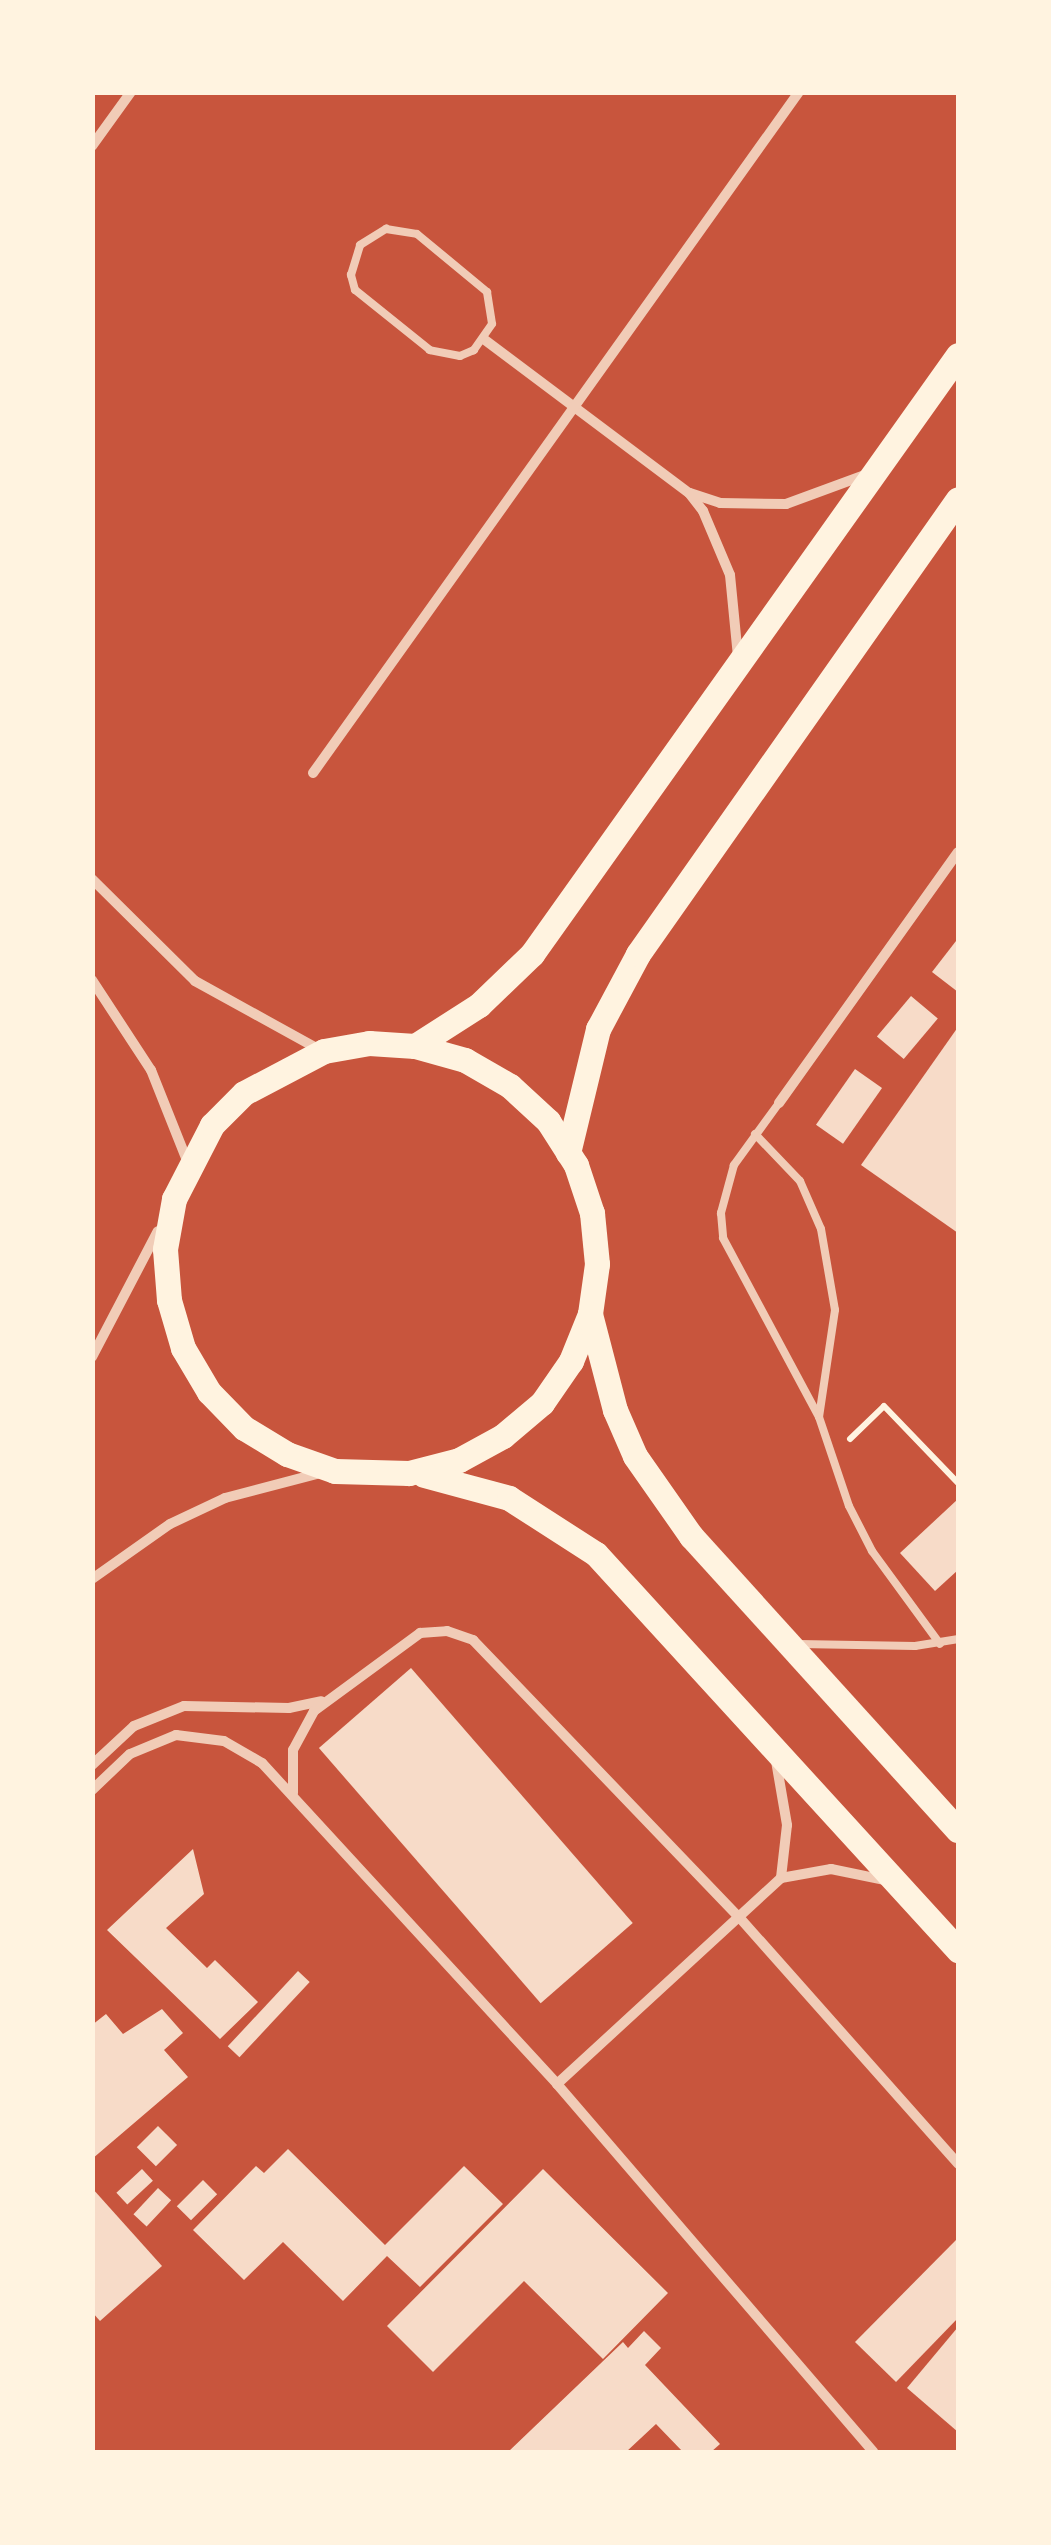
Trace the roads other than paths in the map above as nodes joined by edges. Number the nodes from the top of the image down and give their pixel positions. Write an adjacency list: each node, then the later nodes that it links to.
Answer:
1 (132, 92): 3 (street)
2 (799, 92): 6 (street)
3 (92, 146)
4 (485, 340): 4 (lane); 6 (street)
5 (958, 355): 7 (main road)
6 (574, 408): 8 (street); 11 (street)
7 (878, 470): 8 (street); 10 (main road)
8 (689, 493): 10 (street)
9 (958, 499): 19 (main road)
10 (739, 666): 15 (main road)
11 (313, 772)
12 (958, 852): 17 (street)
13 (92, 879): 16 (street)
14 (92, 980): 20 (street)
15 (415, 1046): 16 (main road); 19 (main road)
16 (324, 1051): 20 (main road)
17 (778, 1103): 18 (lane)
18 (755, 1134): 24 (lane); 24 (lane)
19 (568, 1153): 22 (main road)
20 (188, 1162): 21 (main road)
21 (174, 1199): 23 (street); 25 (main road)
22 (590, 1314): 26 (main road); 29 (main road)
23 (92, 1357)
24 (819, 1417): 28 (lane)
25 (335, 1471): 26 (main road); 27 (street)
26 (410, 1473): 32 (main road)
27 (92, 1579)
28 (950, 1642): 29 (lane); 30 (lane)
29 (790, 1644): 36 (main road)
30 (958, 1650)
31 (332, 1698): 33 (street); 35 (street); 39 (street)
32 (773, 1746): 37 (street); 38 (main road)
33 (92, 1765)
34 (92, 1790): 35 (street)
35 (294, 1794): 41 (street)
36 (958, 1830)
37 (781, 1878): 38 (street); 39 (street)
38 (902, 1888): 40 (main road)
39 (739, 1917): 41 (street); 42 (street)
40 (958, 1950)
41 (557, 2084): 43 (street)
42 (958, 2164)
43 (873, 2452)

